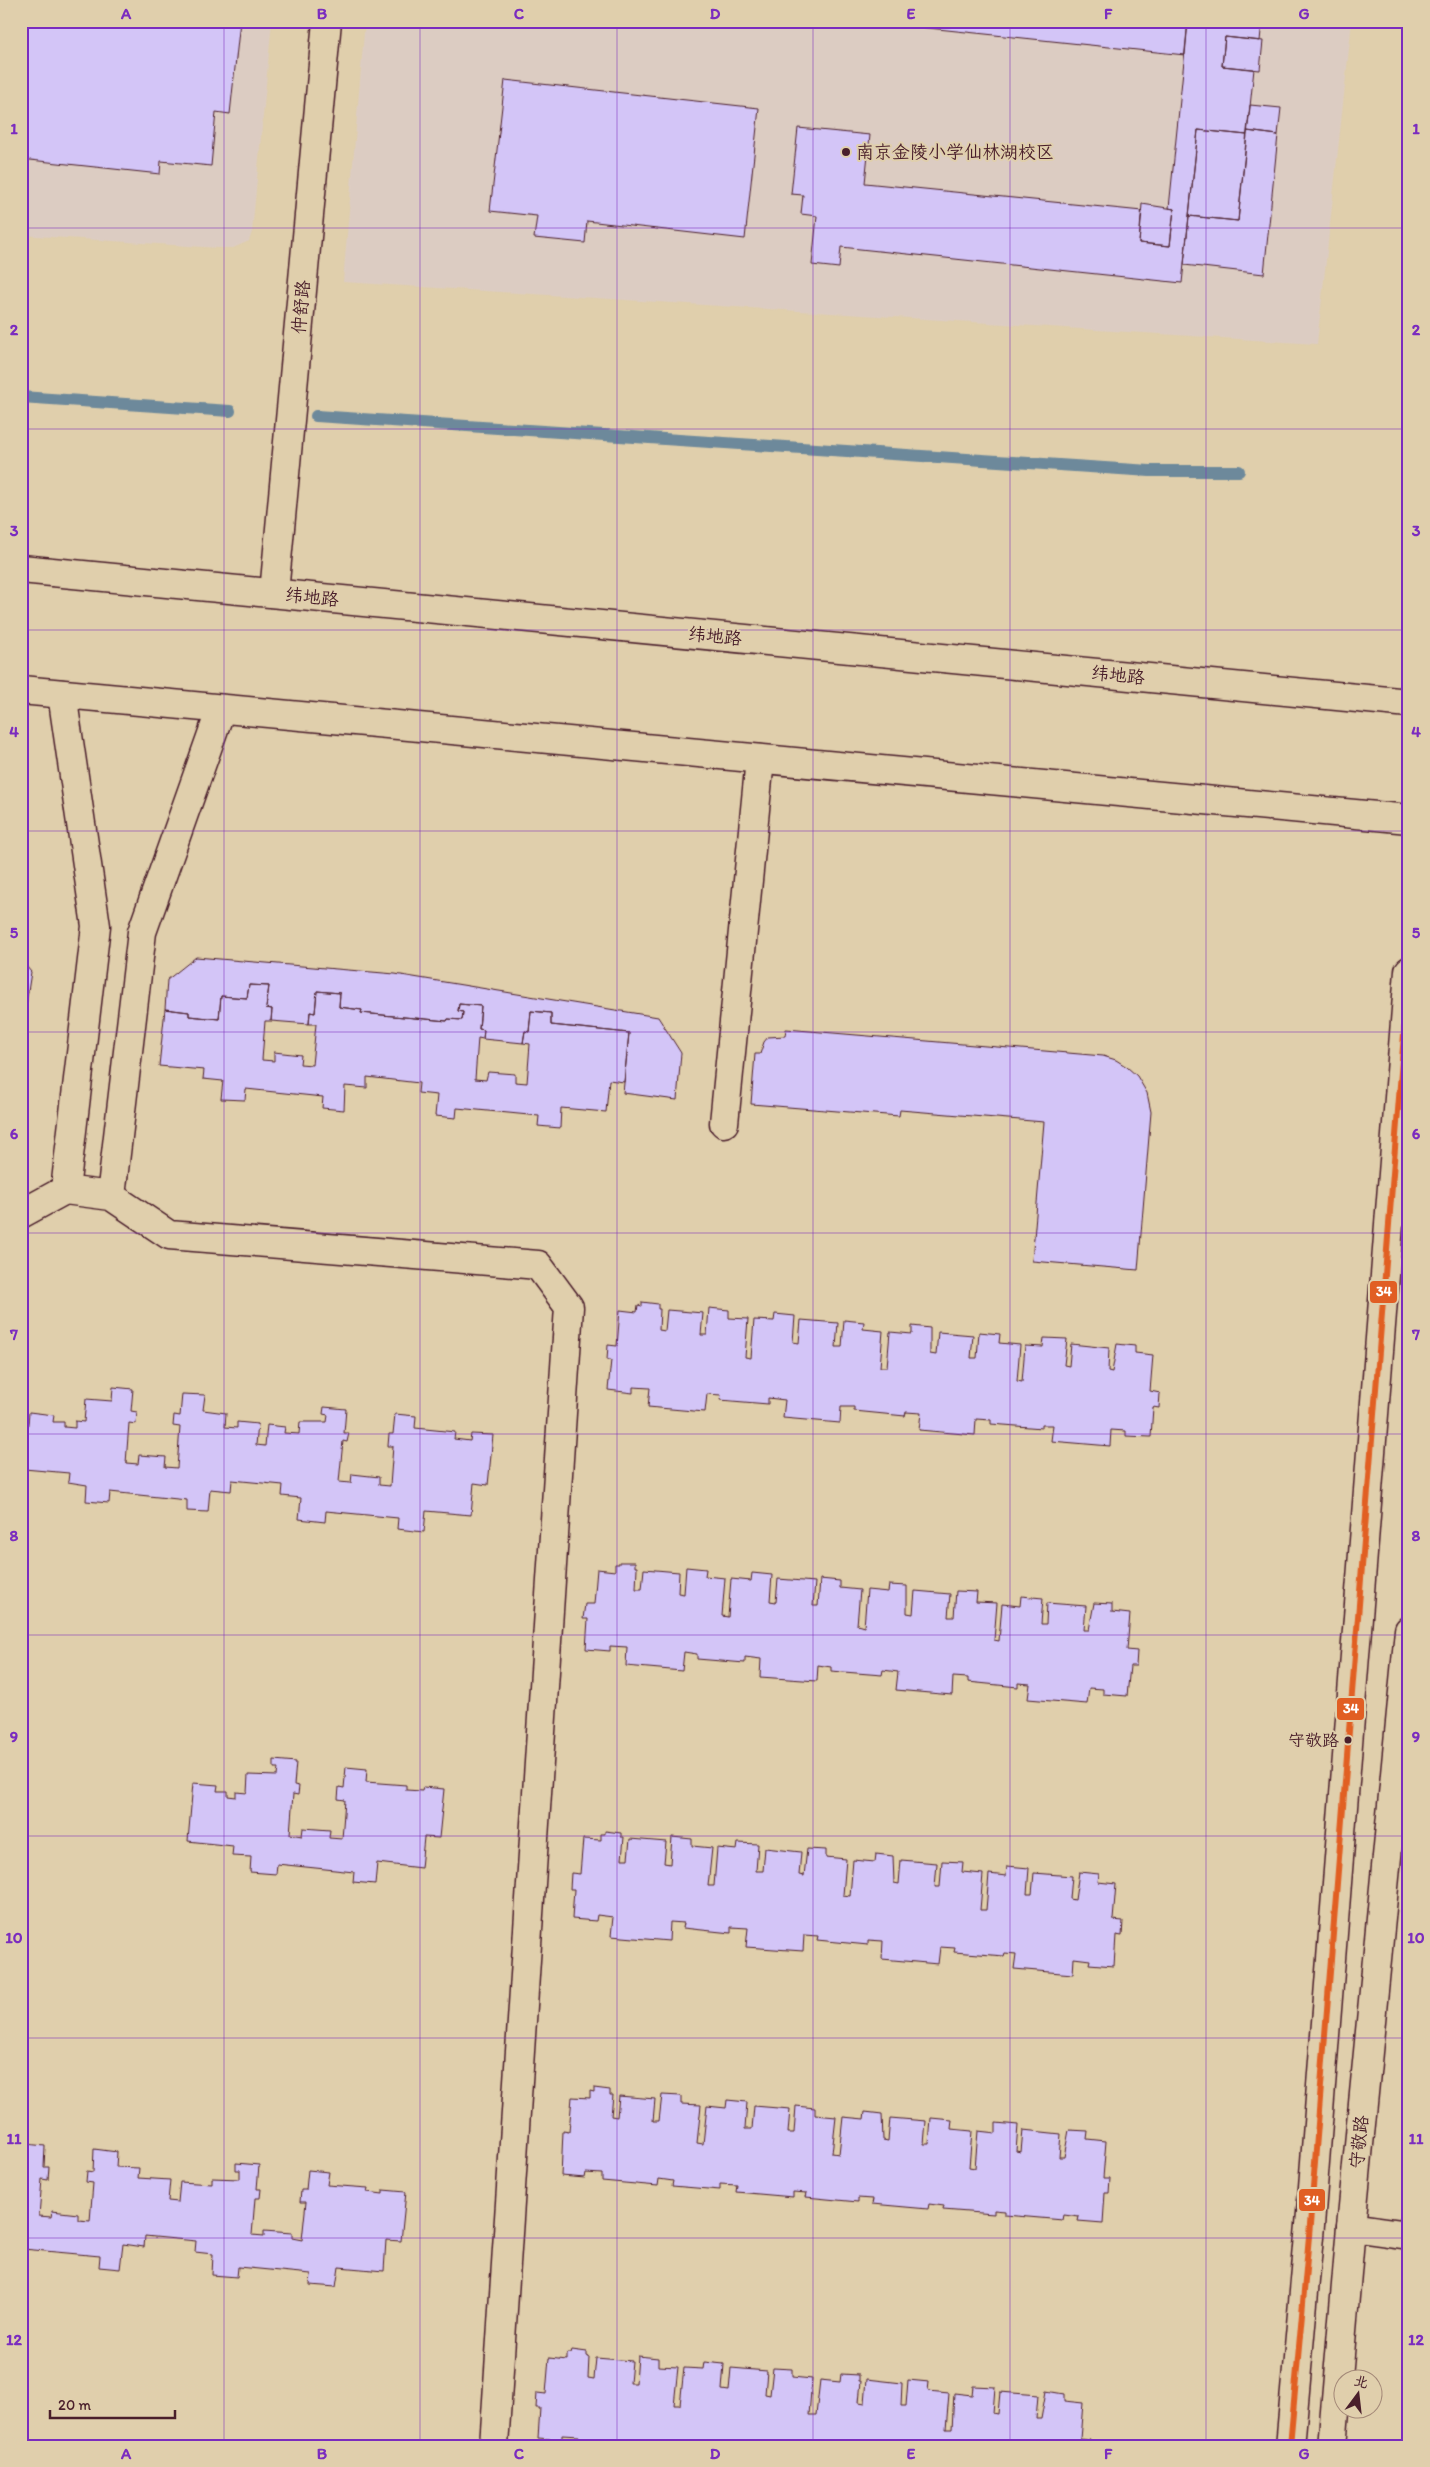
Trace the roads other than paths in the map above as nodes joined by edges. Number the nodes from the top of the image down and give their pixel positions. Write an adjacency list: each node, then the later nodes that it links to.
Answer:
1 (327, 21): 3 (main road, 仲舒路)
2 (21, 569): 3 (main road, 纬地路)
3 (274, 593): 6 (main road, 纬地路)
4 (21, 690): 5 (main road)
5 (62, 694): 7 (main road); 12 (main road)
6 (1409, 703)
7 (221, 709): 8 (main road); 13 (main road)
8 (760, 759): 9 (main road); 11 (main road)
9 (1409, 819)
10 (1409, 971): 19 (main road)
11 (724, 1123)
12 (65, 1190): 13 (main road); 14 (main road)
13 (111, 1196): 18 (main road)
14 (21, 1214)
15 (1409, 1630): 16 (main road, 守敬路)
16 (1351, 2227): 17 (main road); 20 (main road, 守敬路)
17 (1409, 2235)
18 (494, 2446)
19 (1290, 2446)
20 (1332, 2446)

